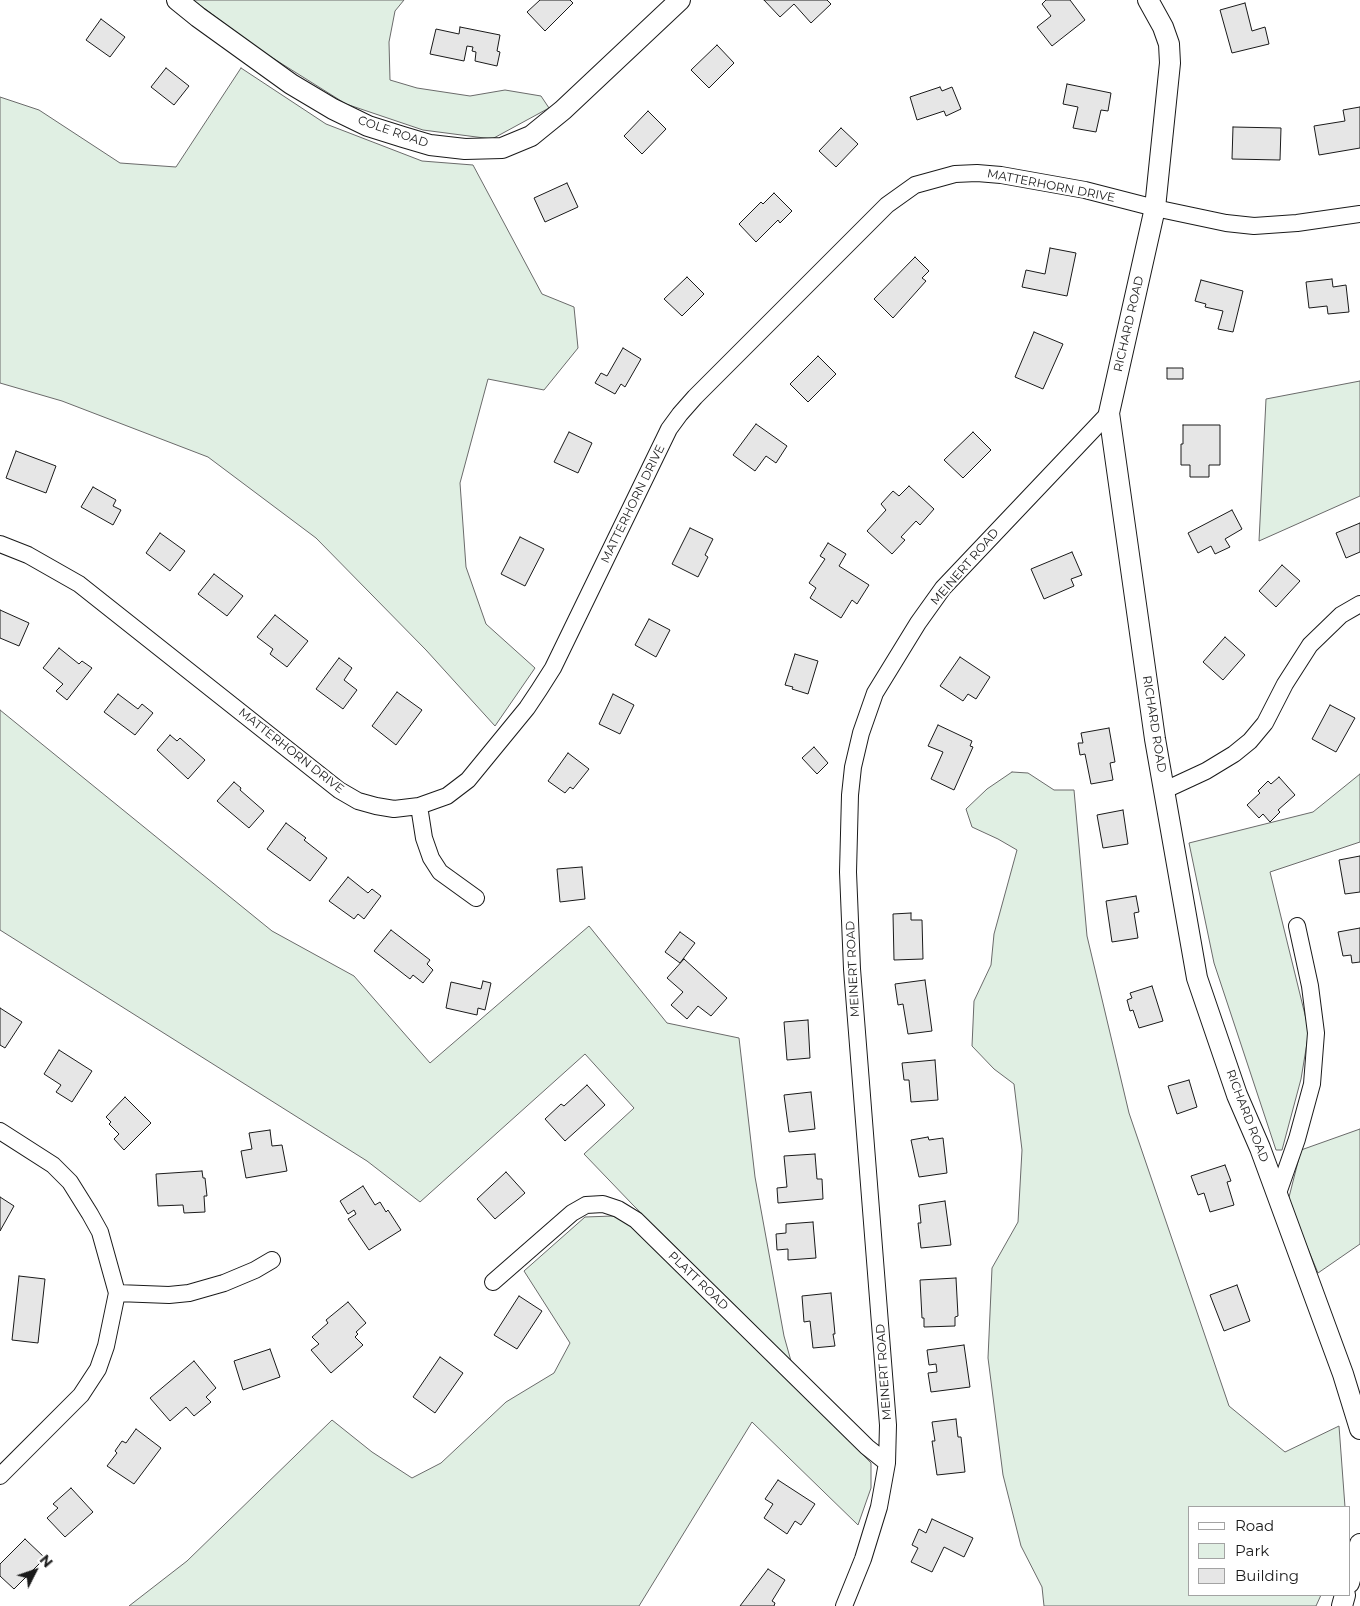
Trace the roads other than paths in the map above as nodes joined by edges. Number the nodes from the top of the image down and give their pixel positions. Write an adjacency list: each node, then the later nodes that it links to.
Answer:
1 (177, 0): 2 (street, COLE ROAD)
2 (680, 0)
3 (1148, 0): 4 (street, RICHARD ROAD)
4 (1154, 208): 5 (street, MATTERHORN DRIVE); 6 (street, RICHARD ROAD); 10 (street, MATTERHORN DRIVE)
5 (1360, 214)
6 (1109, 413): 9 (street, RICHARD ROAD); 19 (street, MEINERT ROAD)
7 (0, 544): 10 (street, MATTERHORN DRIVE)
8 (1360, 604): 9 (street)
9 (1165, 790): 14 (street, RICHARD ROAD)
10 (419, 806): 11 (street)
11 (476, 898)
12 (1297, 926): 14 (street)
13 (0, 1131): 17 (street)
14 (1277, 1196): 18 (street, RICHARD ROAD)
15 (272, 1260): 17 (street)
16 (493, 1282): 19 (street, PLATT ROAD)
17 (117, 1294): 20 (street)
18 (1360, 1429)
19 (887, 1463): 23 (street, MEINERT ROAD)
20 (0, 1476)
21 (1360, 1544): 22 (street)
22 (1350, 1579)
23 (844, 1606)

